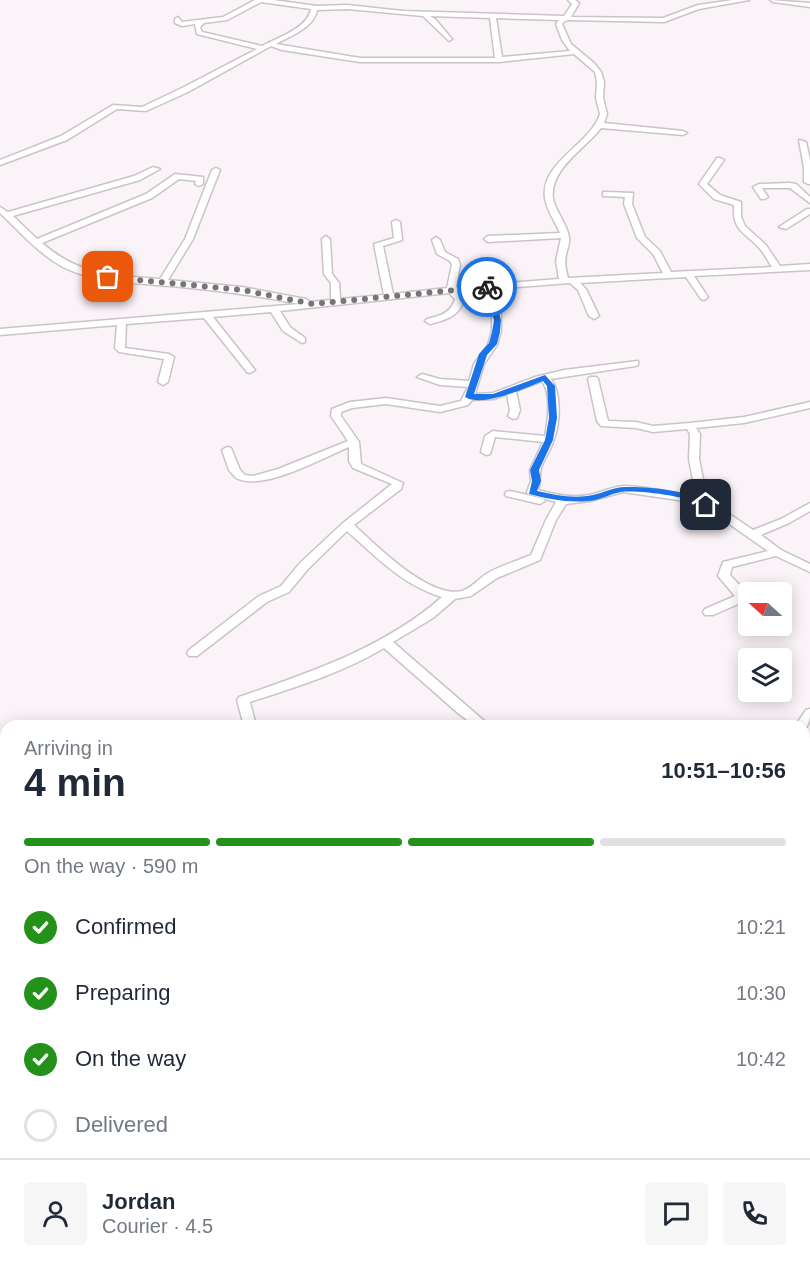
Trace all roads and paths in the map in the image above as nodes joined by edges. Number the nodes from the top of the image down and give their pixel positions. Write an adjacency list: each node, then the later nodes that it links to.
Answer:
1 (260, 0): 6 (street); 11 (street)
2 (571, 0): 10 (street)
3 (746, 0): 10 (street)
4 (773, 0): 5 (street)
5 (810, 5)
6 (314, 8): 7 (street); 13 (street)
7 (428, 13): 8 (street); 12 (street)
8 (493, 16): 10 (street); 15 (street)
9 (178, 19): 11 (street)
10 (564, 20): 14 (street)
11 (201, 23): 13 (street)
12 (449, 39)
13 (266, 46): 15 (street); 20 (street)
14 (575, 52): 15 (street); 16 (street)
15 (499, 60)
16 (598, 125): 17 (street); 33 (street)
17 (683, 133)
18 (802, 142): 23 (street)
19 (720, 160): 38 (street)
20 (0, 163)
21 (156, 169): 30 (street)
22 (216, 170): 43 (street)
23 (809, 182): 25 (street)
24 (199, 183): 37 (street)
25 (793, 186): 27 (street); 28 (street)
26 (606, 194): 40 (street)
27 (764, 197)
28 (810, 201)
29 (810, 211): 32 (street)
30 (4, 212): 37 (street)
31 (396, 222): 46 (street)
32 (783, 227)
33 (565, 236): 34 (street); 42 (street)
34 (488, 238)
35 (326, 239): 48 (street)
36 (436, 240): 45 (street)
37 (37, 242): 43 (street)
38 (777, 268): 39 (street); 41 (street)
39 (810, 268)
40 (668, 274): 41 (street); 42 (street)
41 (689, 275): 47 (street)
42 (568, 281): 44 (street); 52 (street)
43 (163, 282): 49 (street)
44 (488, 287): 45 (street); 65 (street)
45 (451, 290): 46 (street); 53 (street)
46 (389, 297): 48 (street)
47 (704, 297)
48 (336, 302): 49 (street)
49 (313, 304): 50 (street)
50 (274, 309): 51 (street); 57 (street)
51 (207, 315): 54 (street); 60 (street)
52 (594, 316)
53 (430, 321)
54 (122, 323): 55 (street); 64 (street)
55 (27, 331): 56 (street); 58 (street)
56 (0, 332)
57 (302, 340)
58 (0, 342)
59 (635, 363): 62 (street)
60 (250, 370)
61 (422, 377): 65 (street)
62 (545, 378): 66 (street); 71 (street)
63 (593, 379): 70 (street)
64 (163, 382)
65 (473, 384): 67 (street)
66 (511, 390): 67 (street); 69 (street)
67 (469, 397): 72 (street)
68 (810, 405): 70 (street)
69 (513, 416)
70 (690, 426): 77 (street)
71 (549, 440): 74 (street); 76 (street)
72 (354, 442): 73 (street); 80 (street)
73 (227, 450)
74 (486, 452)
75 (510, 494): 78 (street)
76 (573, 498): 77 (street); 78 (street)
77 (702, 500): 81 (street)
78 (559, 505): 84 (street)
79 (810, 506): 81 (street)
80 (347, 525): 84 (street); 87 (street)
81 (752, 536): 82 (street)
82 (777, 552): 83 (street); 85 (street)
83 (810, 568)
84 (451, 596): 86 (street)
85 (709, 612)
86 (384, 641): 88 (street); 89 (street)
87 (193, 653)
88 (248, 720)
89 (476, 720)

